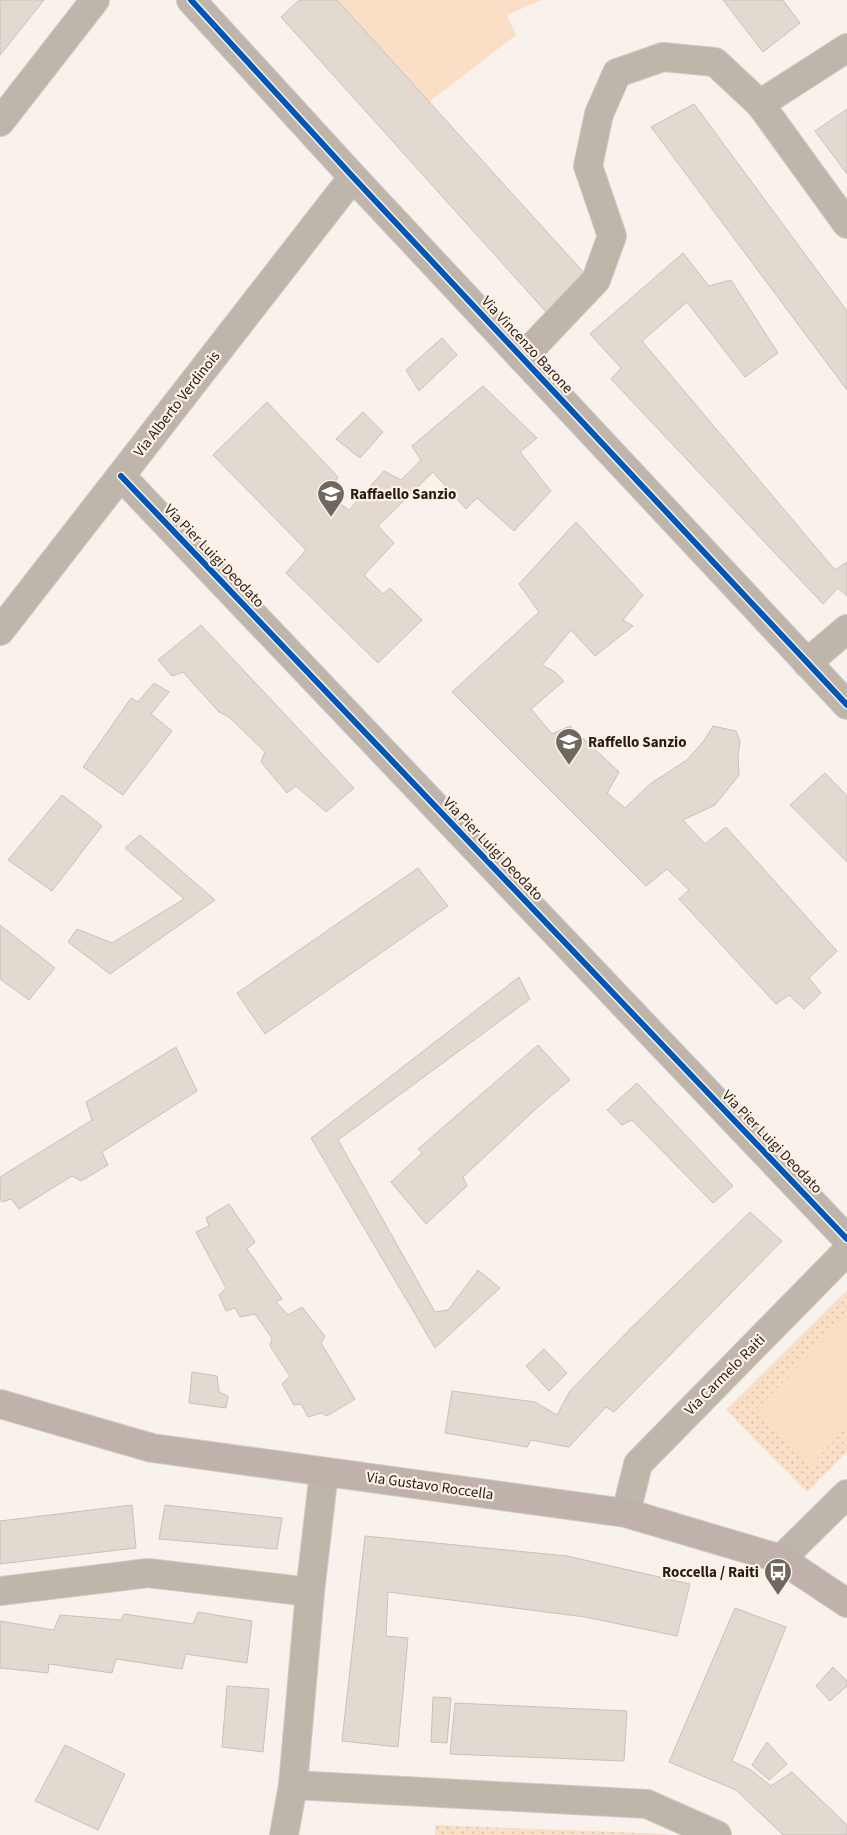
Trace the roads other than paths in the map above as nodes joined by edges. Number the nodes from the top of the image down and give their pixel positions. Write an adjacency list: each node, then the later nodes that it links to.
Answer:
1 (94, 0): 5 (street)
2 (191, 0): 6 (street, Via Vincenzo Barone)
3 (847, 48): 4 (street)
4 (760, 104): 7 (street); 8 (street)
5 (0, 122)
6 (353, 177): 8 (street, Via Vincenzo Barone); 9 (street, Via Alberto Verdinois)
7 (847, 224)
8 (522, 358): 12 (street, Via Vincenzo Barone)
9 (121, 476): 11 (street, Via Alberto Verdinois); 14 (street, Via Pier Luigi Deodato)
10 (847, 629): 12 (street)
11 (0, 631)
12 (807, 663): 13 (street, Via Vincenzo Barone)
13 (847, 705)
14 (847, 1239)
15 (847, 1251): 19 (street, Via Carmelo Raiti)
16 (0, 1404): 17 (street, Via Gustavo Roccella)
17 (324, 1472): 19 (street, Via Gustavo Roccella); 22 (street)
18 (847, 1494): 20 (street)
19 (626, 1512): 20 (street, Via Gustavo Roccella)
20 (781, 1559): 23 (street, Via Gustavo Roccella)
21 (0, 1591): 22 (street)
22 (310, 1592): 24 (street)
23 (847, 1602)
24 (293, 1785): 25 (street); 26 (street)
25 (284, 1835)
26 (717, 1835)

